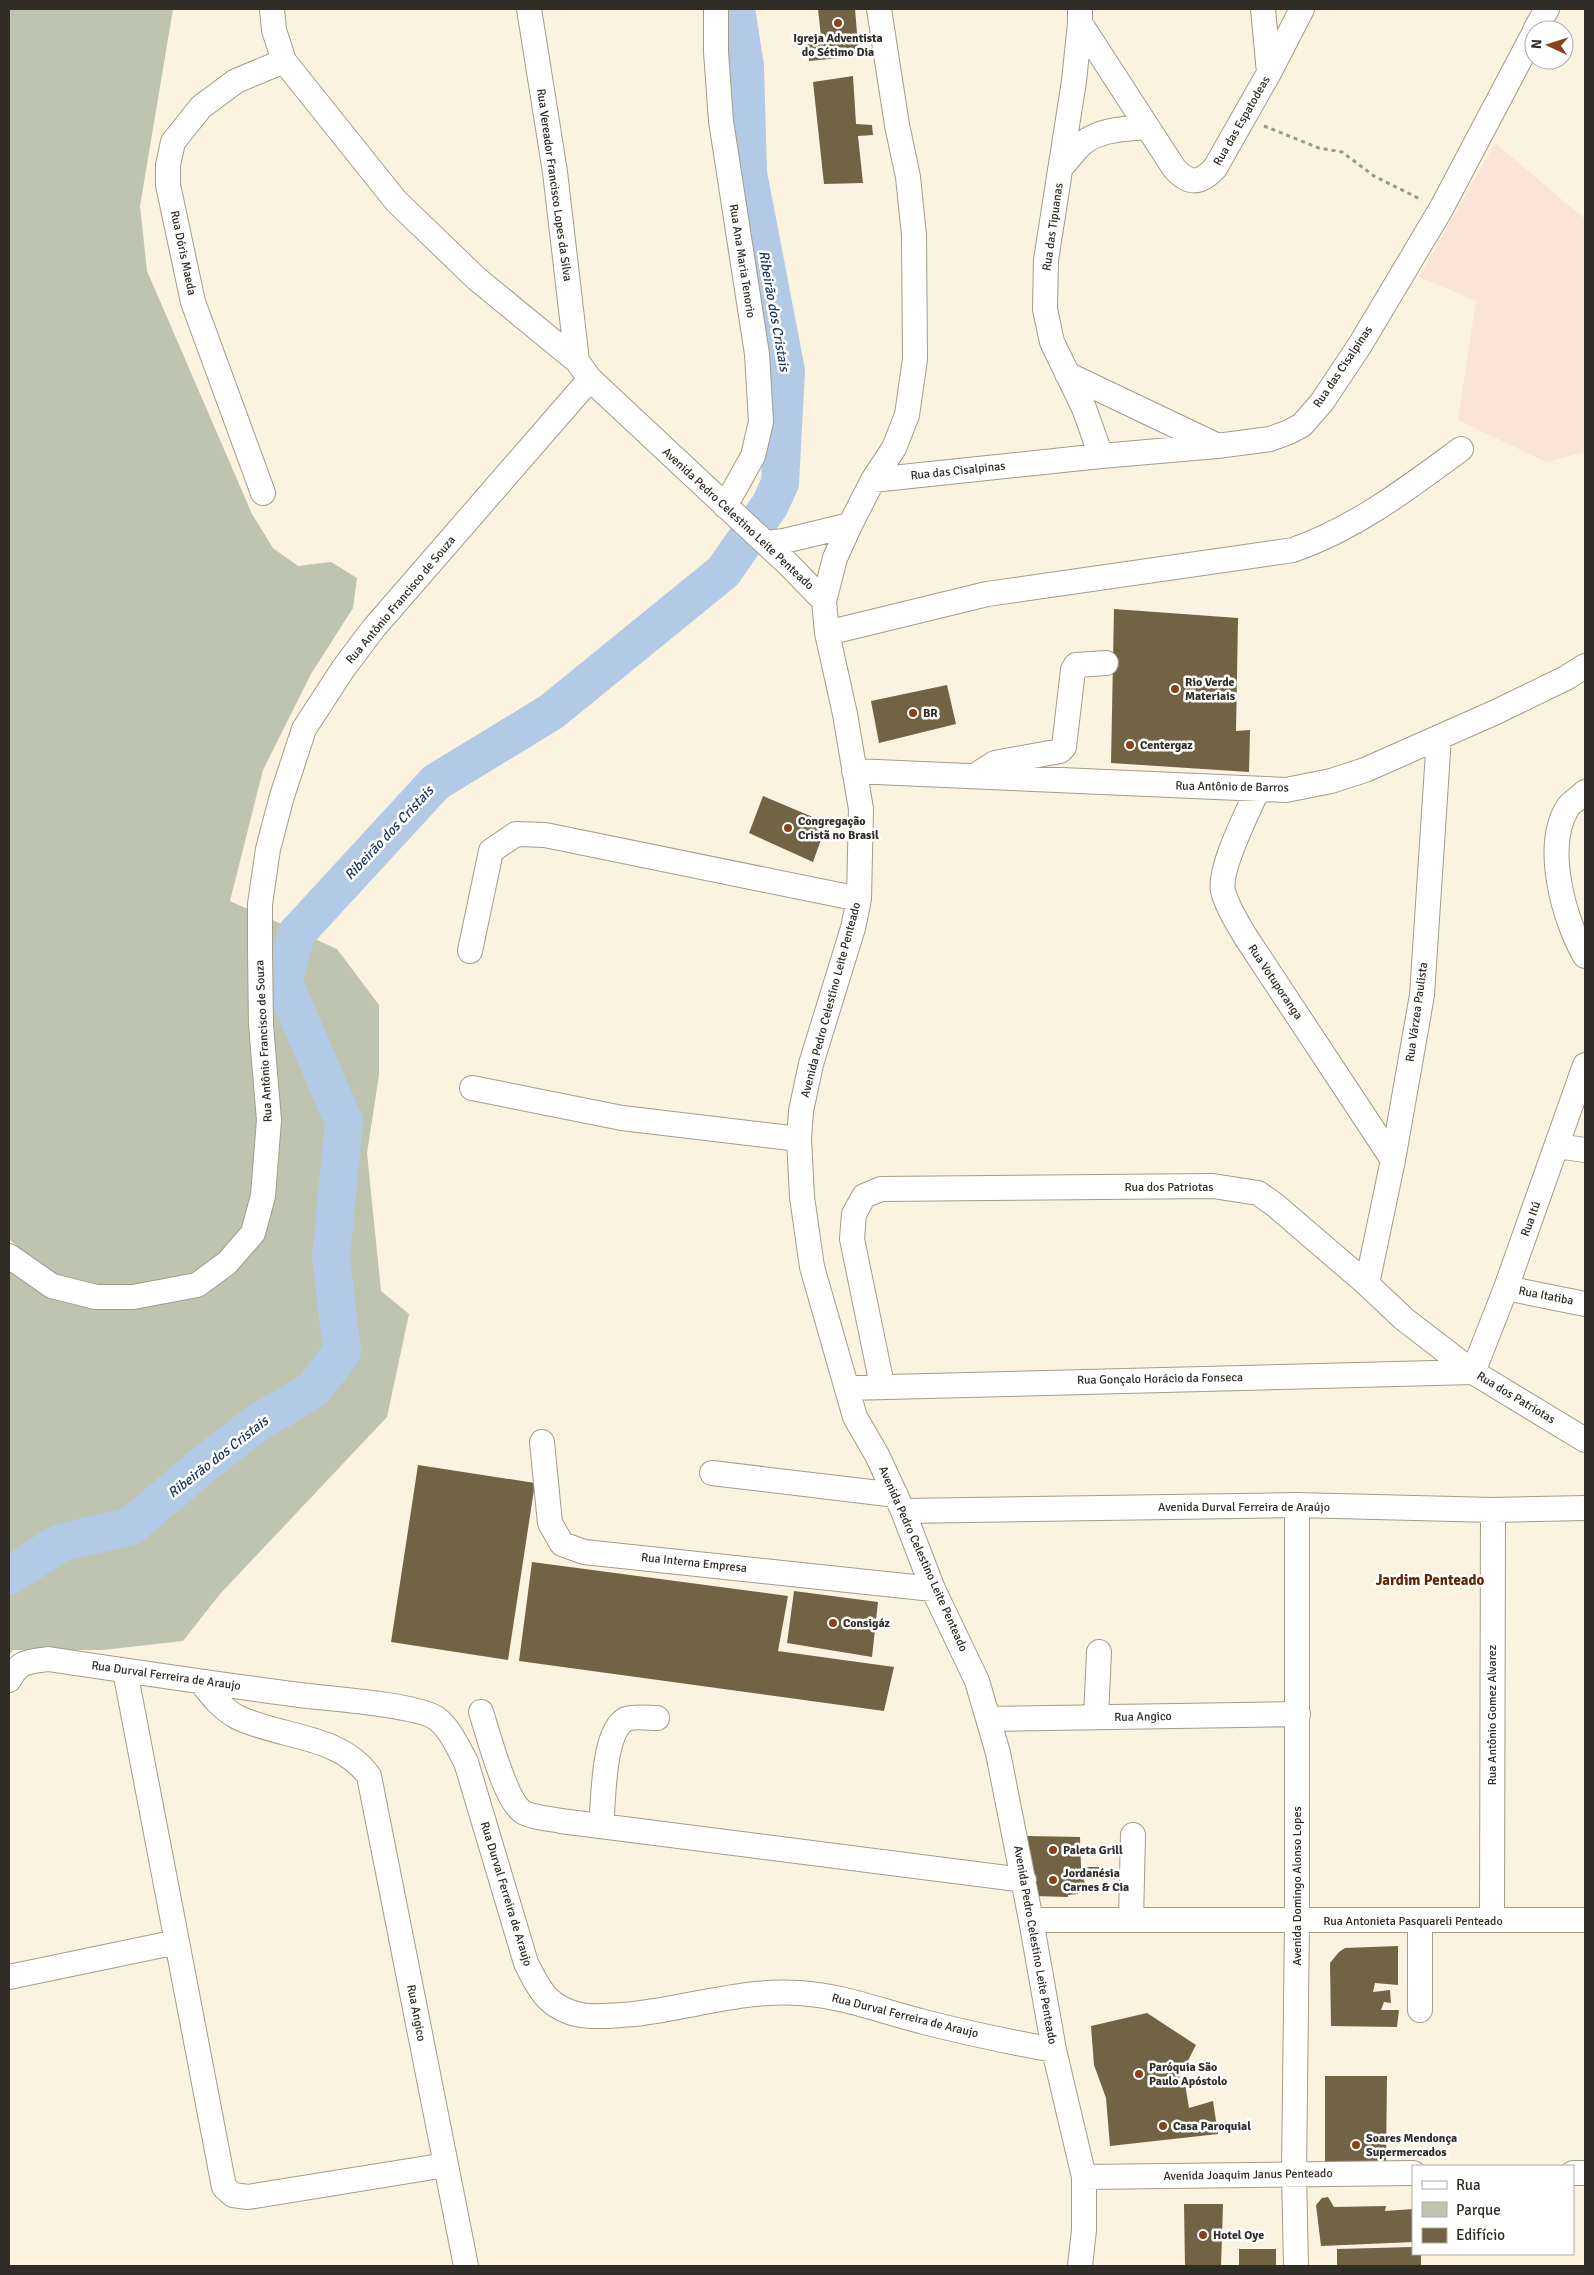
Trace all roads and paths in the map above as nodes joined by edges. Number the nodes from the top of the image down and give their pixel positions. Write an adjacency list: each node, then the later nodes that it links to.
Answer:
1 (272, 9): 11 (street, Avenida Pedro Celestino Leite Penteado)
2 (529, 9): 17 (street, Rua Vereador Francisco Lopes da Silva)
3 (716, 9): 24 (street, Rua Ana Maria Tenorio)
4 (879, 9): 22 (street)
5 (1263, 9): 12 (street)
6 (1302, 9): 12 (street, Rua das Espatodeas)
7 (1547, 9): 9 (street, Rua das Cisalpinas)
8 (1080, 16): 14 (street, Rua das Espatodeas); 15 (street, Rua das Tipuanas)
9 (1541, 20)
10 (1524, 52): 16 (street, Rua das Cisalpinas)
11 (284, 61): 17 (street, Avenida Pedro Celestino Leite Penteado); 23 (street, Rua Dóris Maeda)
12 (1269, 73): 13 (street, Rua das Espatodeas)
13 (1245, 118): 14 (street, Rua das Espatodeas); 16 (path)
14 (1147, 127): 15 (street, Rua das Tipuanas)
15 (1062, 166): 18 (street, Rua das Tipuanas)
16 (1440, 209): 19 (street, Rua das Cisalpinas)
17 (583, 370): 24 (street, Avenida Pedro Celestino Leite Penteado); 45 (street, Rua Antônio Francisco de Souza)
18 (1067, 374): 19 (street); 21 (street, Rua das Tipuanas)
19 (1217, 446): 21 (street, Rua das Cisalpinas)
20 (1461, 449): 28 (street)
21 (1101, 456): 22 (street, Rua das Cisalpinas)
22 (873, 480): 25 (street)
23 (263, 493)
24 (731, 511): 26 (street, Avenida Pedro Celestino Leite Penteado)
25 (850, 525): 26 (street); 27 (street)
26 (764, 541): 27 (street, Avenida Pedro Celestino Leite Penteado)
27 (824, 601): 28 (street, Avenida Pedro Celestino Leite Penteado)
28 (827, 633): 32 (street, Avenida Pedro Celestino Leite Penteado)
29 (1106, 663): 33 (street)
30 (1585, 666): 31 (street, Rua Antônio de Barros)
31 (1439, 737): 34 (street, Rua Antônio de Barros); 44 (street, Rua Várzea Paulista)
32 (854, 771): 33 (street, Rua Antônio de Barros); 36 (street, Avenida Pedro Celestino Leite Penteado)
33 (972, 777): 34 (street, Rua Antônio de Barros)
34 (1258, 790): 44 (street, Rua Votuporanga)
35 (1577, 799): 38 (street)
36 (858, 899): 37 (street); 41 (street, Avenida Pedro Celestino Leite Penteado)
37 (470, 952)
38 (1585, 956)
39 (1585, 1065): 42 (street, Rua Itú)
40 (472, 1088): 41 (street)
41 (799, 1139): 51 (street, Avenida Pedro Celestino Leite Penteado)
42 (1557, 1146): 43 (street); 47 (street, Rua Itú)
43 (1585, 1150)
44 (1393, 1160): 46 (street, Rua Várzea Paulista)
45 (9, 1256)
46 (1367, 1284): 49 (street, Rua dos Patriotas); 50 (street, Rua dos Patriotas)
47 (1506, 1288): 48 (street, Rua Itatiba); 49 (street, Rua Itú)
48 (1585, 1304)
49 (1473, 1372): 50 (street, Rua Gonçalo Horácio da Fonseca); 52 (street, Rua dos Patriotas)
50 (882, 1385): 51 (street, Rua Gonçalo Horácio da Fonseca)
51 (847, 1388): 55 (street, Avenida Pedro Celestino Leite Penteado)
52 (1585, 1440)
53 (542, 1442): 59 (street, Rua Interna Empresa)
54 (712, 1473): 55 (street, Avenida Durval Ferreira de Araújo)
55 (899, 1503): 56 (street, Avenida Durval Ferreira de Araújo); 59 (street, Avenida Pedro Celestino Leite Penteado)
56 (1297, 1505): 58 (street, Avenida Durval Ferreira de Araújo); 65 (street, Avenida Domingo Alonso Lopes)
57 (1585, 1508): 58 (street, Avenida Durval Ferreira de Araújo)
58 (1493, 1510): 74 (street, Rua Antônio Gomez Alvarez)
59 (933, 1589): 68 (street, Avenida Pedro Celestino Leite Penteado)
60 (1099, 1652): 66 (street)
61 (125, 1671): 62 (street, Rua Durval Ferreira de Araujo); 63 (street, Rua Durval Ferreira de Araujo); 78 (street)
62 (9, 1680)
63 (201, 1682): 81 (street, Rua Durval Ferreira de Araujo); 82 (street, Rua Angico)
64 (481, 1712): 69 (street)
65 (1298, 1714): 66 (street, Rua Angico); 76 (street, Avenida Domingo Alonso Lopes)
66 (1096, 1717): 68 (street, Rua Angico)
67 (657, 1718): 69 (street)
68 (989, 1719): 71 (street, Avenida Pedro Celestino Leite Penteado)
69 (601, 1826): 71 (street)
70 (1133, 1835): 73 (street)
71 (1024, 1880): 72 (street, Avenida Pedro Celestino Leite Penteado)
72 (1031, 1920): 73 (street, Rua Antonieta Pasquareli Penteado); 81 (street, Avenida Pedro Celestino Leite Penteado)
73 (1131, 1920): 76 (street, Rua Antonieta Pasquareli Penteado)
74 (1492, 1920): 75 (street, Rua Antonieta Pasquareli Penteado); 77 (street, Rua Antonieta Pasquareli Penteado)
75 (1585, 1920)
76 (1297, 1921): 77 (street, Rua Antonieta Pasquareli Penteado); 84 (street, Avenida Domingo Alonso Lopes)
77 (1420, 1921): 80 (street)
78 (177, 1942): 79 (street); 82 (street)
79 (9, 1977)
80 (1420, 2010)
81 (1054, 2050): 85 (street, Avenida Pedro Celestino Leite Penteado)
82 (446, 2165): 86 (street, Rua Angico)
83 (1412, 2173): 84 (street, Avenida Joaquim Janus Penteado)
84 (1294, 2174): 85 (street, Avenida Joaquim Janus Penteado); 88 (street, Avenida Domingo Alonso Lopes)
85 (1084, 2177): 87 (street, Avenida Pedro Celestino Leite Penteado)
86 (466, 2266)
87 (1080, 2266)
88 (1296, 2266)

